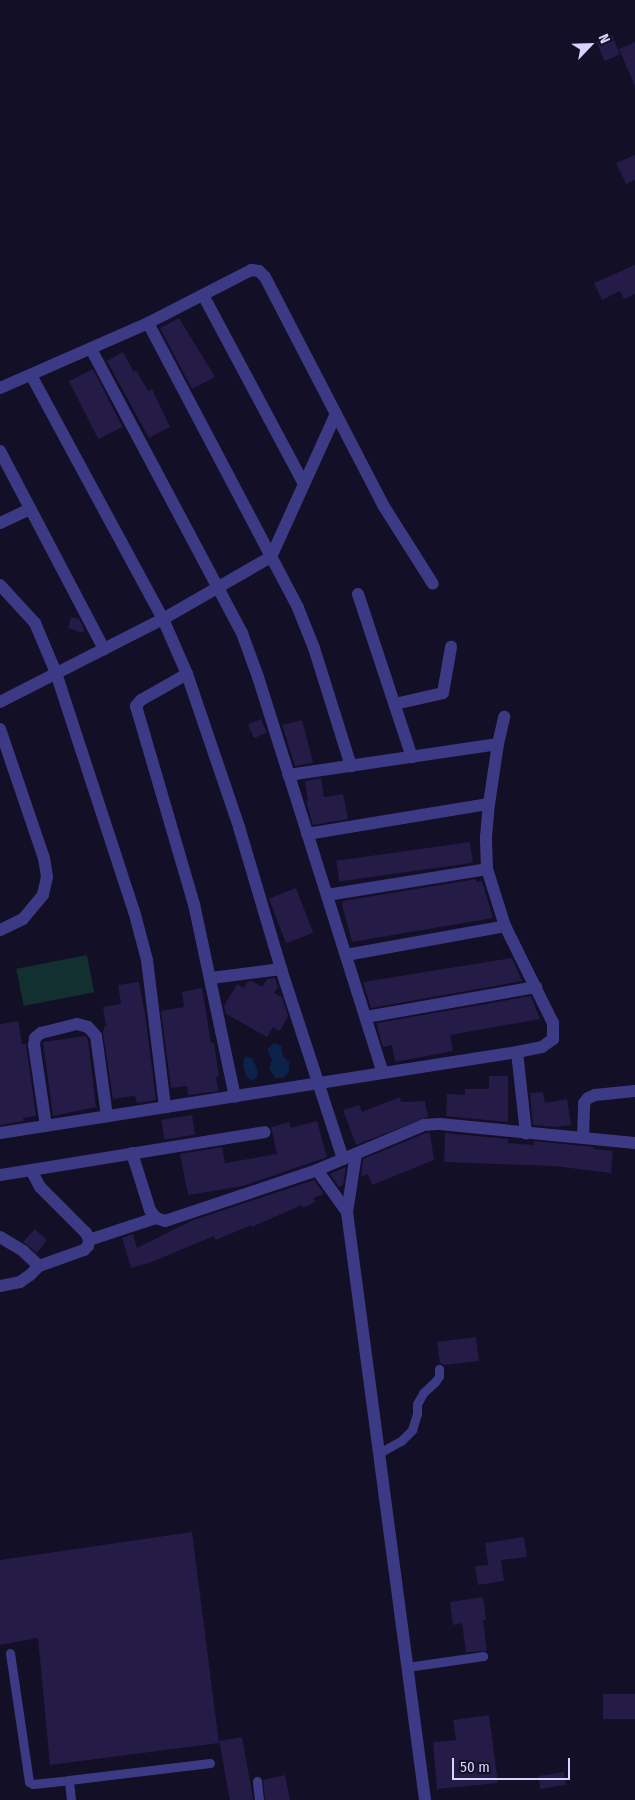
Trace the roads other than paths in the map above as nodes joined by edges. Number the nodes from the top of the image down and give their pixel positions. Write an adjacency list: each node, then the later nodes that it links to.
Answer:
1 (203, 295): 2 (street); 6 (street); 8 (street)
2 (148, 323): 3 (street); 11 (street)
3 (91, 349): 4 (street); 14 (street)
4 (31, 375): 5 (street); 16 (street)
5 (0, 388)
6 (336, 414): 8 (street); 12 (street)
7 (0, 452): 9 (street)
8 (304, 484): 11 (street)
9 (30, 509): 10 (street); 18 (street)
10 (0, 522)
11 (271, 557): 14 (street); 27 (street)
12 (433, 584)
13 (0, 585): 19 (street)
14 (218, 588): 16 (street); 28 (street)
15 (358, 594): 22 (street)
16 (163, 618): 18 (street); 20 (street)
17 (451, 647): 22 (street)
18 (104, 649): 19 (street)
19 (56, 673): 21 (street); 45 (street)
20 (187, 674): 36 (street); 37 (street)
21 (0, 702)
22 (395, 704): 26 (street)
23 (504, 717): 25 (street)
24 (0, 729): 34 (street)
25 (498, 744): 26 (street); 29 (street)
26 (412, 757): 27 (street)
27 (351, 766): 28 (street)
28 (288, 775): 30 (street)
29 (489, 804): 30 (street); 31 (street)
30 (307, 834): 32 (street)
31 (487, 870): 32 (street); 33 (street)
32 (327, 895): 35 (street)
33 (505, 926): 35 (street); 38 (street)
34 (0, 930)
35 (346, 955): 39 (street)
36 (281, 969): 37 (street); 42 (street)
37 (211, 978): 44 (street)
38 (536, 987): 39 (street); 40 (street)
39 (366, 1017): 41 (street)
40 (517, 1052): 41 (street); 50 (street)
41 (383, 1073): 42 (street)
42 (318, 1083): 44 (street); 55 (street)
43 (635, 1091): 51 (street)
44 (235, 1097): 45 (street)
45 (165, 1107): 46 (street)
46 (107, 1116): 47 (street); 47 (street)
47 (46, 1126): 49 (street)
48 (265, 1132): 53 (street)
49 (0, 1133)
50 (526, 1134): 51 (street); 54 (street)
51 (583, 1137): 52 (street)
52 (635, 1143)
53 (132, 1154): 56 (street); 60 (street)
54 (356, 1154): 55 (street); 59 (street)
55 (343, 1159): 57 (street)
56 (31, 1170): 58 (street); 62 (street)
57 (317, 1170): 59 (street); 60 (street)
58 (0, 1175)
59 (347, 1212): 66 (street)
60 (156, 1218): 62 (street)
61 (0, 1236): 63 (street)
62 (89, 1240): 63 (street)
63 (38, 1266): 64 (street)
64 (0, 1286)
65 (439, 1369): 66 (lane)
66 (379, 1453): 69 (street)
67 (10, 1653): 71 (lane)
68 (482, 1656): 69 (lane)
69 (407, 1667): 75 (street)
70 (210, 1763): 71 (lane)
71 (69, 1780): 73 (lane)
72 (257, 1781): 74 (lane)
73 (71, 1800)
74 (259, 1800)
75 (425, 1800)

